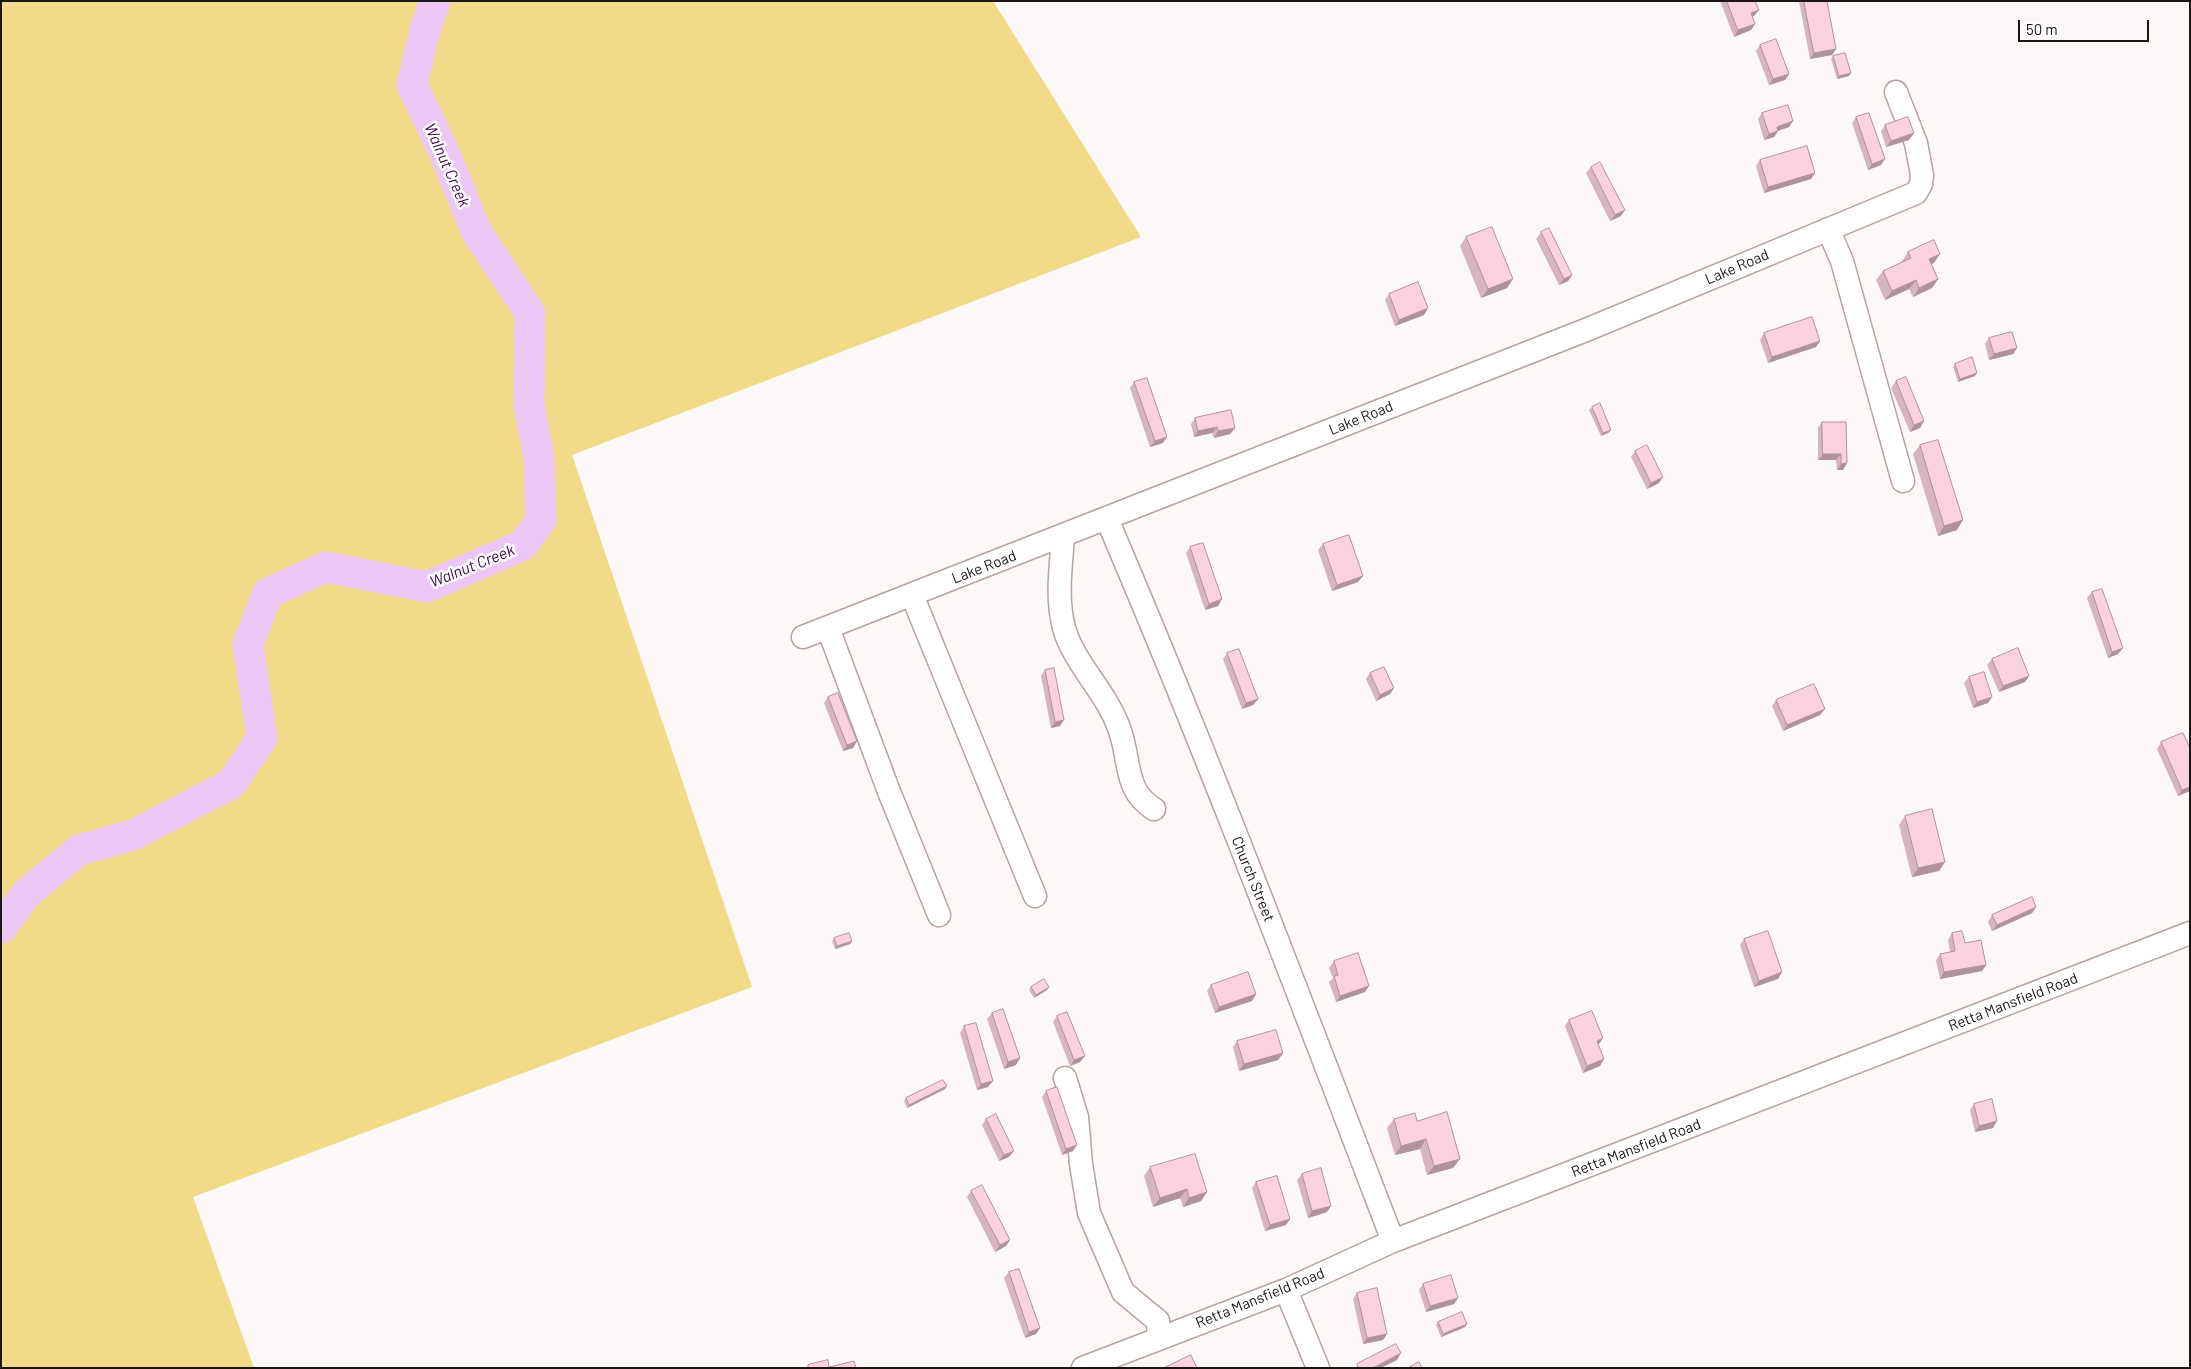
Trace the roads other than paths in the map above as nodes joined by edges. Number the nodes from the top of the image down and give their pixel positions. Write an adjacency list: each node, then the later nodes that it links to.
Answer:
1 (1896, 92): 2 (street, Lake Road)
2 (1828, 229): 3 (street); 4 (street, Lake Road)
3 (1903, 481)
4 (1107, 519): 5 (street, Lake Road); 14 (street, Church Street)
5 (1063, 536): 6 (street, Lake Road); 9 (street)
6 (912, 594): 7 (street, Lake Road); 10 (street)
7 (828, 628): 8 (street, Lake Road); 11 (street)
8 (804, 637)
9 (1154, 810)
10 (1035, 896)
11 (939, 915)
12 (2190, 933): 14 (street, Retta Mansfield Road)
13 (1064, 1078): 16 (street)
14 (1393, 1241): 15 (street, Retta Mansfield Road)
15 (1286, 1290): 16 (street, Retta Mansfield Road); 18 (street)
16 (1159, 1339): 17 (street, Retta Mansfield Road)
17 (1083, 1368)
18 (1318, 1368)

